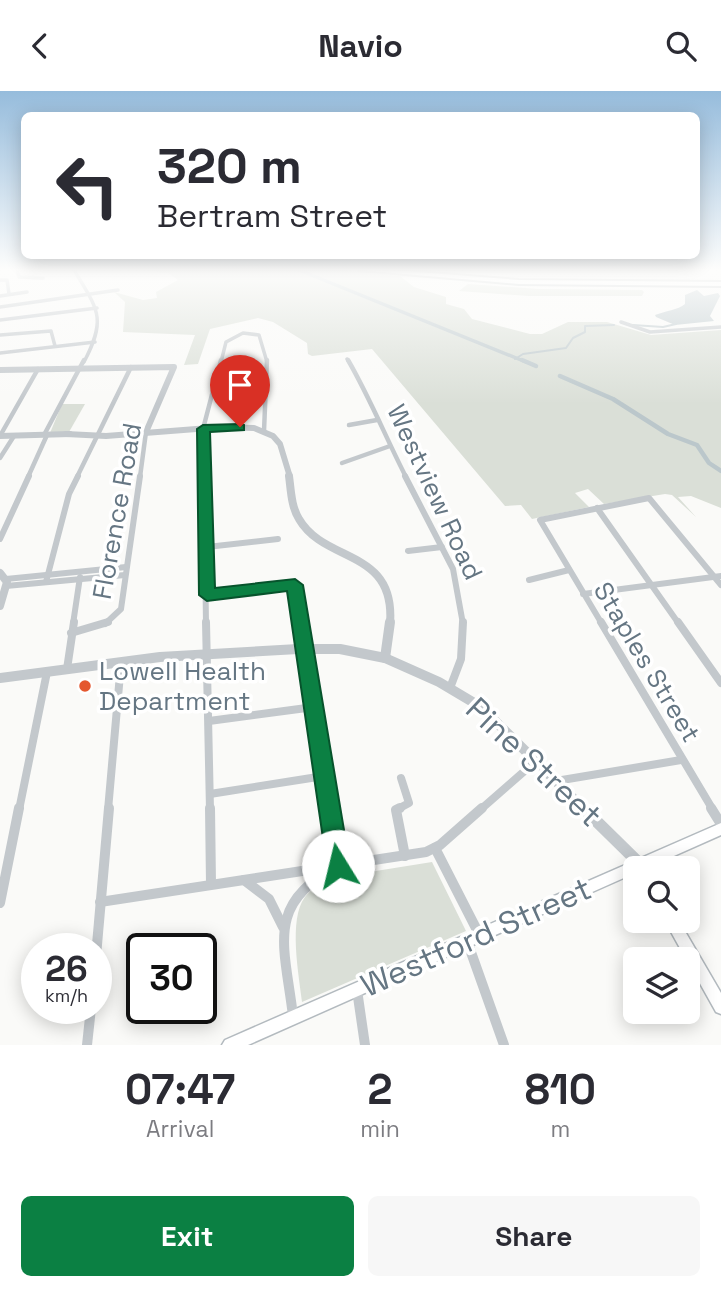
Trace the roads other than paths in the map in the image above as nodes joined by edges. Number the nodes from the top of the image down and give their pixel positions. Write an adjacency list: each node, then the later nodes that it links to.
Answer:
1 (44, 315): 3 (street)
2 (97, 315): 7 (street)
3 (0, 320)
4 (621, 322): 5 (street)
5 (721, 327)
6 (0, 335): 8 (street)
7 (95, 342): 8 (street); 12 (street)
8 (55, 346): 9 (street)
9 (0, 353)
10 (347, 359): 15 (street, Westview Road)
11 (131, 367): 12 (street); 19 (street, Florence Road); 20 (street)
12 (82, 368): 13 (street); 21 (street)
13 (38, 369): 14 (street); 22 (street)
14 (0, 370)
15 (377, 420): 16 (street); 24 (street, Westview Road)
16 (349, 425)
17 (203, 429): 18 (street); 18 (street); 19 (street); 30 (street)
18 (264, 431): 48 (street)
19 (146, 432): 20 (street); 34 (street, Florence Road)
20 (98, 434): 21 (street); 37 (street)
21 (46, 435): 23 (street); 28 (street)
22 (0, 436): 23 (street)
23 (14, 436): 25 (street)
24 (390, 446): 26 (street); 31 (street, Westview Road)
25 (0, 458)
26 (342, 463)
27 (597, 508): 33 (street, Staples Street); 36 (street); 40 (street)
28 (0, 539)
29 (278, 539): 30 (street)
30 (207, 547): 43 (street)
31 (442, 547): 32 (street); 54 (street, Westview Road)
32 (408, 551)
33 (569, 570): 39 (street); 42 (street, Staples Street)
34 (125, 571): 35 (street); 45 (street, Florence Road)
35 (80, 575): 37 (street); 45 (street)
36 (718, 576): 40 (street); 41 (street)
37 (47, 578): 38 (street)
38 (4, 579): 44 (street)
39 (529, 580)
40 (652, 585): 42 (street); 53 (street)
41 (721, 585)
42 (583, 594): 57 (street, Staples Street)
43 (207, 595): 46 (street); 47 (street)
44 (0, 605)
45 (71, 633): 50 (street)
46 (304, 649): 47 (street, Pine Street); 48 (street, Pine Street); 55 (street)
47 (208, 654): 49 (street, Pine Street); 56 (street)
48 (385, 658): 54 (street, Pine Street)
49 (121, 663): 50 (street, Pine Street); 72 (street)
50 (67, 669): 51 (street, Pine Street)
51 (47, 672): 52 (street, Pine Street); 73 (street)
52 (0, 678)
53 (721, 683)
54 (450, 688): 58 (street, Pine Street)
55 (314, 707): 56 (street); 59 (street)
56 (209, 721): 62 (street)
57 (681, 760): 61 (street); 63 (street, Staples Street)
58 (536, 761): 61 (street, Pine Street); 64 (street)
59 (324, 776): 62 (street); 68 (street)
60 (401, 778): 65 (street)
61 (556, 781): 66 (street, Pine Street)
62 (210, 794): 71 (street)
63 (721, 827): 67 (main road, Westford Street)
64 (435, 848): 65 (street); 77 (street)
65 (405, 856): 68 (street)
66 (632, 856)
67 (662, 856)
68 (338, 866): 70 (street); 74 (street)
69 (623, 874): 77 (main road, Westford Street)
70 (242, 880): 71 (street); 74 (street)
71 (211, 884): 72 (street)
72 (100, 902): 75 (street)
73 (0, 903)
74 (283, 929): 80 (street)
75 (98, 933)
76 (679, 933): 79 (main road)
77 (474, 938): 78 (main road, Westford Street); 85 (street)
78 (357, 989): 80 (main road, Westford Street); 84 (street)
79 (721, 1007)
80 (294, 1017): 83 (main road, Westford Street)
81 (89, 1024): 82 (street)
82 (87, 1045)
83 (230, 1045)
84 (365, 1045)
85 (504, 1045)

